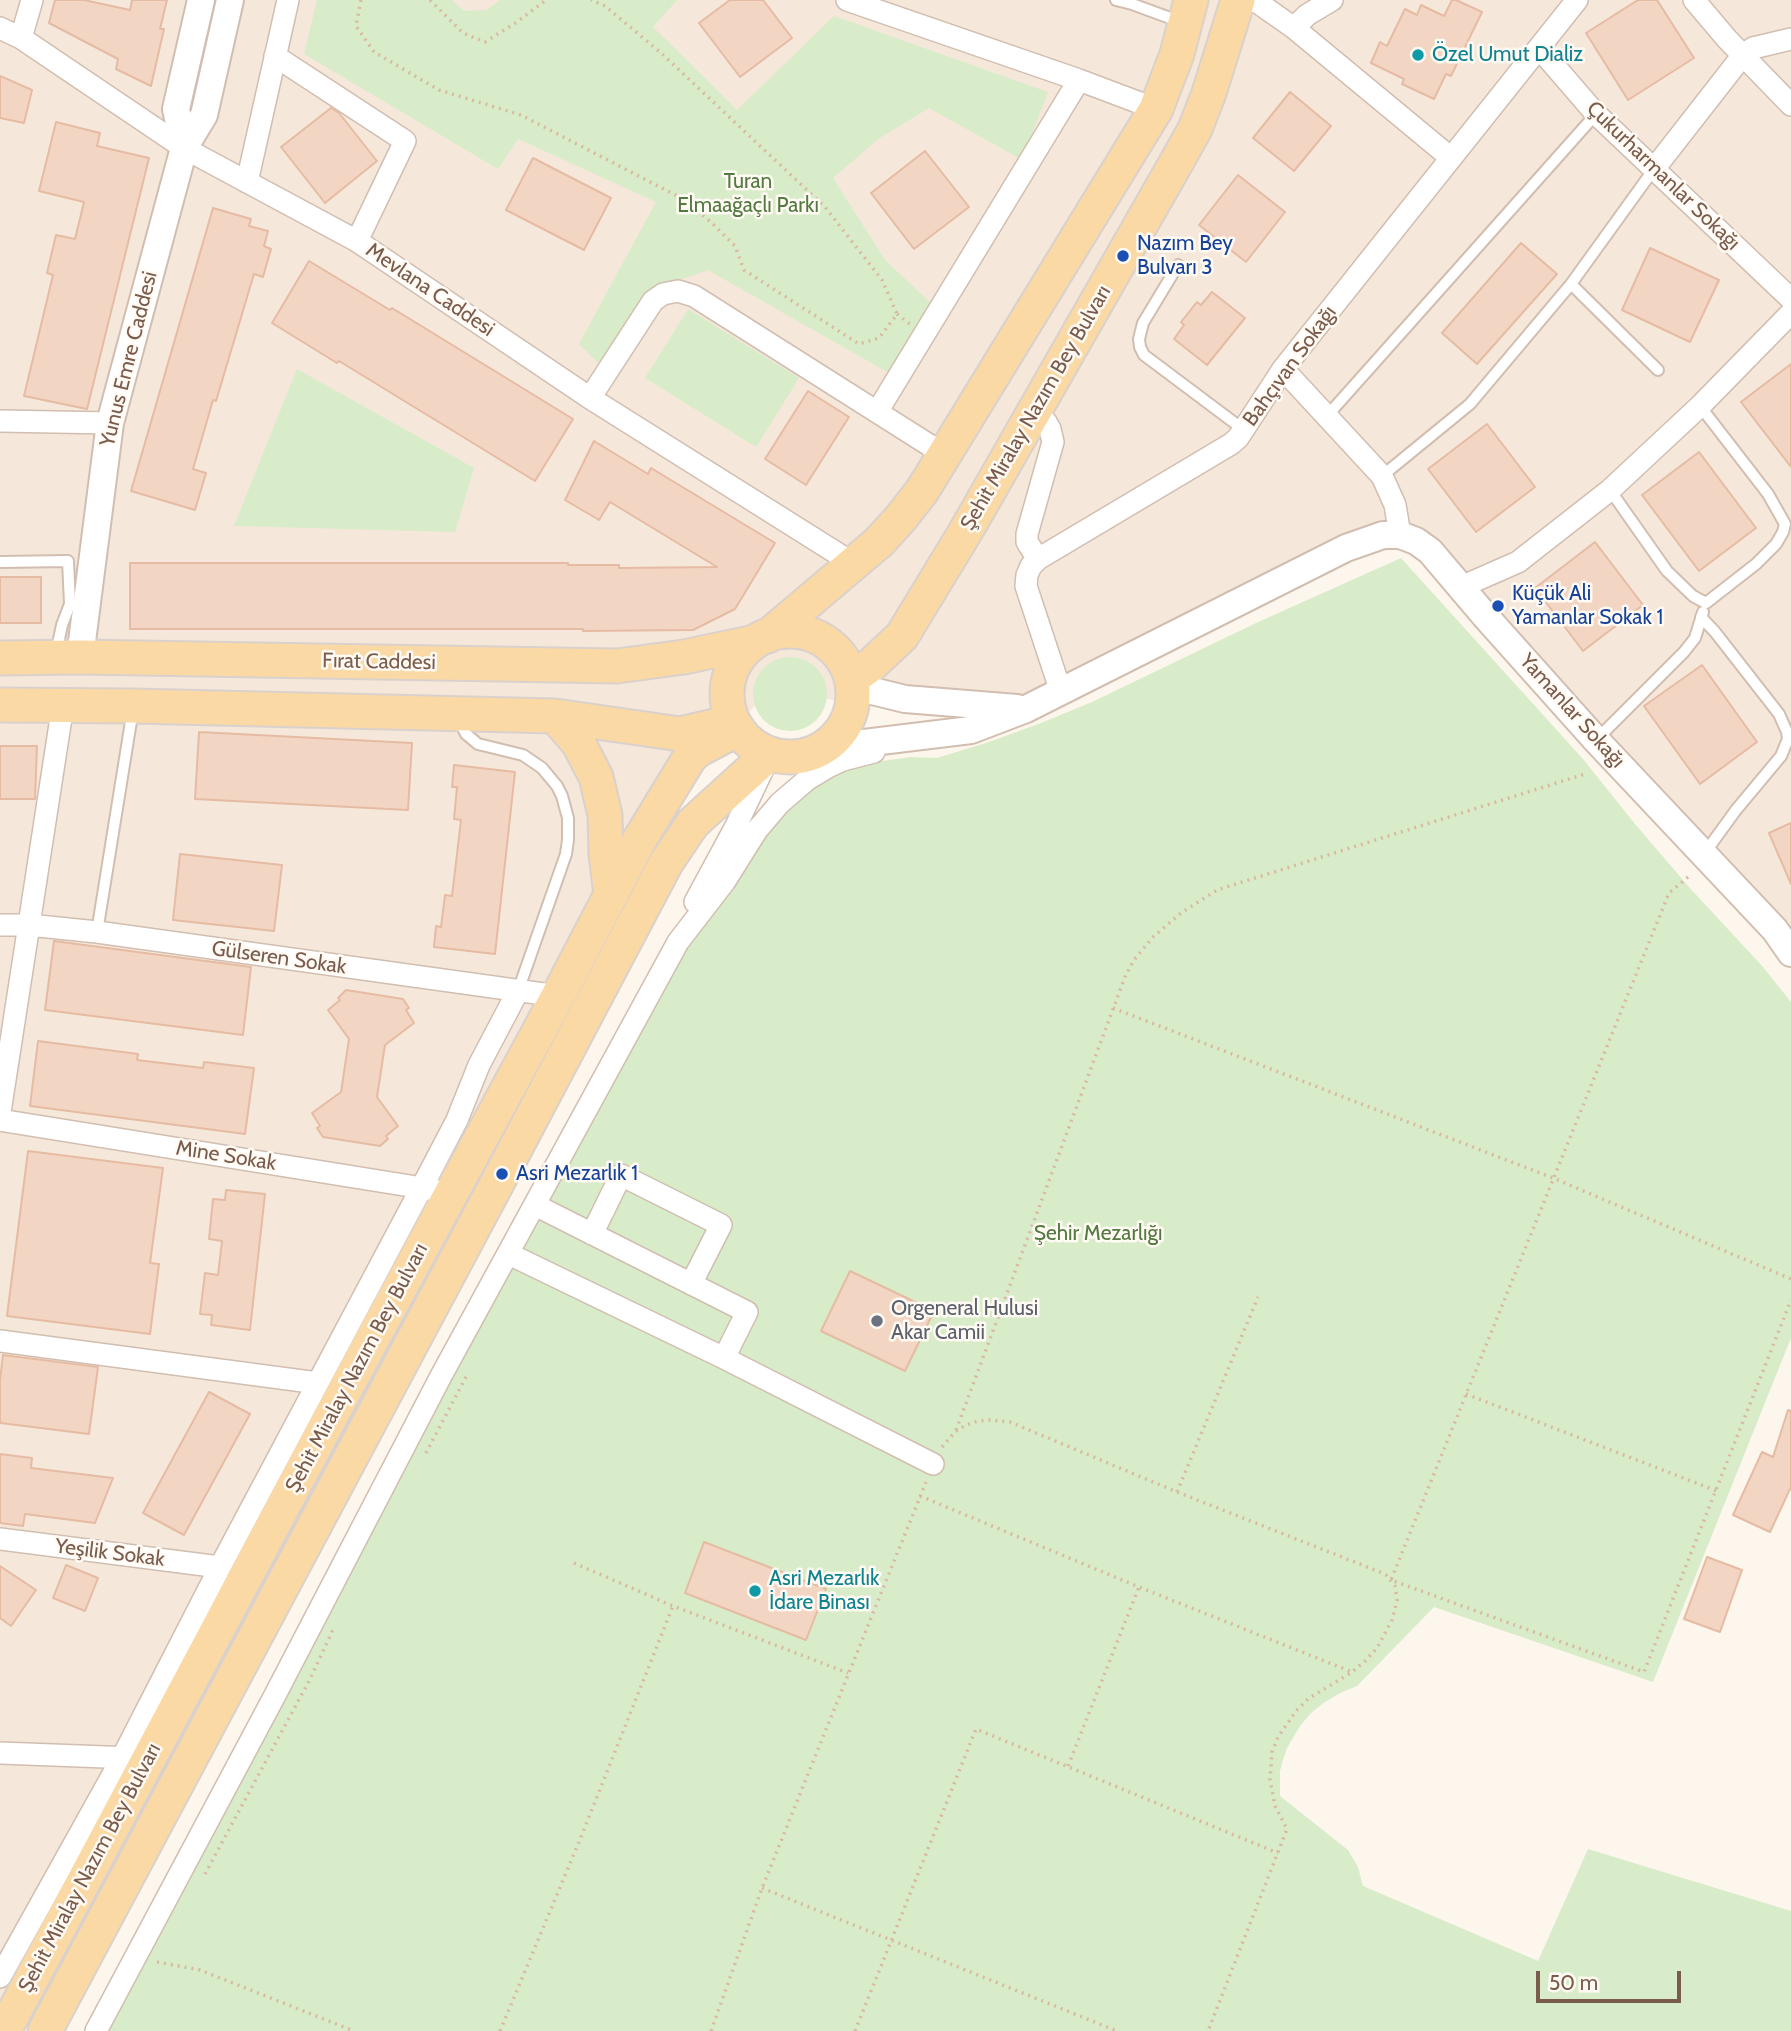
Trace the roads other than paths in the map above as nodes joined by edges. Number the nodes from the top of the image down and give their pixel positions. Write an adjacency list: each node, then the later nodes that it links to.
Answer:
1 (32, 0): 17 (street)
2 (201, 0): 26 (street, Yunus Emre Caddesi)
3 (230, 0): 26 (street, Yunus Emre Caddesi)
4 (288, 0): 21 (street)
5 (847, 0): 22 (street)
6 (1116, 0): 12 (lane)
7 (1238, 0): 40 (main road, Şehit Miralay Nazım Bey Bulvarı)
8 (1254, 0): 13 (street)
9 (1332, 0): 16 (street)
10 (1577, 0): 19 (street, Bahçıvan Sokağı)
11 (1694, 0): 20 (street)
12 (1130, 2): 14 (lane)
13 (1274, 6): 16 (street)
14 (1189, 12): 24 (main road)
15 (0, 28): 17 (street, Mevlana Caddesi)
16 (1294, 28): 27 (street)
17 (21, 38): 26 (street, Mevlana Caddesi)
18 (1791, 39): 20 (street)
19 (1539, 48): 25 (street, Çukurharmanlar Sokağı); 27 (street, Bahçıvan Sokağı)
20 (1743, 55): 23 (street); 28 (street)
21 (275, 56): 29 (street); 30 (street)
22 (1079, 80): 24 (street); 39 (street)
23 (1791, 105)
24 (1156, 109): 45 (main road)
25 (1596, 114): 28 (street, Çukurharmanlar Sokağı); 41 (lane)
26 (184, 148): 29 (street, Mevlana Caddesi); 43 (street, Yunus Emre Caddesi)
27 (1451, 158): 35 (street, Bahçıvan Sokağı)
28 (1654, 169): 32 (lane); 33 (street, Çukurharmanlar Sokağı)
29 (247, 183): 30 (street, Mevlana Caddesi)
30 (357, 241): 37 (street, Mevlana Caddesi)
31 (1178, 265): 44 (lane)
32 (1571, 284): 36 (lane); 46 (lane)
33 (1791, 299)
34 (1791, 313): 38 (street)
35 (1283, 369): 41 (street); 44 (street, Bahçıvan Sokağı)
36 (1658, 370)
37 (590, 398): 39 (street); 51 (street, Mevlana Caddesi)
38 (1700, 406): 47 (street); 53 (lane)
39 (877, 412): 45 (street)
40 (1034, 412): 49 (street); 58 (main road, Şehit Miralay Nazım Bey Bulvarı)
41 (1327, 416): 46 (street)
42 (0, 421): 43 (street)
43 (110, 423): 56 (street, Yunus Emre Caddesi)
44 (1244, 430): 49 (street, Bahçıvan Sokağı)
45 (945, 454): 51 (main road)
46 (1382, 476): 48 (street)
47 (1610, 490): 52 (street); 53 (lane)
48 (1400, 535): 52 (street, Yamanlar Sokağı); 59 (street)
49 (1038, 559): 59 (street)
50 (0, 562): 56 (lane)
51 (854, 564): 55 (main road)
52 (1461, 587): 68 (street, Yamanlar Sokağı)
53 (1706, 603): 54 (lane)
54 (1701, 617): 68 (lane); 71 (lane)
55 (762, 639): 56 (main road, Fırat Caddesi); 58 (main road); 66 (main road)
56 (67, 657): 57 (main road, Fırat Caddesi)
57 (0, 658)
58 (852, 683): 63 (street); 69 (main road)
59 (1061, 692): 63 (street)
60 (0, 705): 61 (main road)
61 (63, 705): 62 (main road); 74 (street)
62 (133, 706): 64 (main road); 76 (lane)
63 (1026, 709): 67 (street)
64 (457, 714): 65 (main road); 79 (lane)
65 (555, 716): 66 (main road); 72 (main road)
66 (736, 725): 70 (main road); 72 (main road, Şehit Miralay Nazım Bey Bulvarı)
67 (896, 739): 69 (street); 77 (street)
68 (1596, 740): 71 (street, Yamanlar Sokağı)
69 (823, 748): 70 (main road)
70 (769, 754): 77 (street); 99 (main road, Şehit Miralay Nazım Bey Bulvarı)
71 (1704, 854): 75 (street, Yamanlar Sokağı)
72 (611, 895): 80 (main road, Şehit Miralay Nazım Bey Bulvarı)
73 (0, 925): 74 (street, Gülseren Sokak)
74 (29, 925): 76 (street, Gülseren Sokak); 81 (street)
75 (1783, 926): 78 (street, Yamanlar Sokağı)
76 (97, 932): 79 (street, Gülseren Sokak)
77 (678, 942): 85 (street)
78 (1791, 953)
79 (518, 990): 80 (street, Gülseren Sokak); 84 (street)
80 (558, 996): 84 (main road, Şehit Miralay Nazım Bey Bulvarı)
81 (6, 1036): 82 (street)
82 (0, 1112)
83 (0, 1120): 84 (street, Mine Sokak)
84 (437, 1190): 91 (street); 96 (main road, Şehit Miralay Nazım Bey Bulvarı)
85 (535, 1205): 86 (street); 87 (street)
86 (592, 1234): 88 (street); 88 (street)
87 (509, 1254): 90 (street); 100 (street)
88 (691, 1284): 90 (street)
89 (0, 1341): 91 (street)
90 (724, 1358): 92 (street)
91 (318, 1382): 94 (street)
92 (933, 1464)
93 (0, 1539): 94 (street, Yeşilik Sokak)
94 (220, 1567): 96 (street)
95 (0, 1754): 96 (street)
96 (135, 1758): 97 (street); 98 (main road, Şehit Miralay Nazım Bey Bulvarı)
97 (0, 1977)
98 (4, 2031)
99 (45, 2031)
100 (96, 2031)

